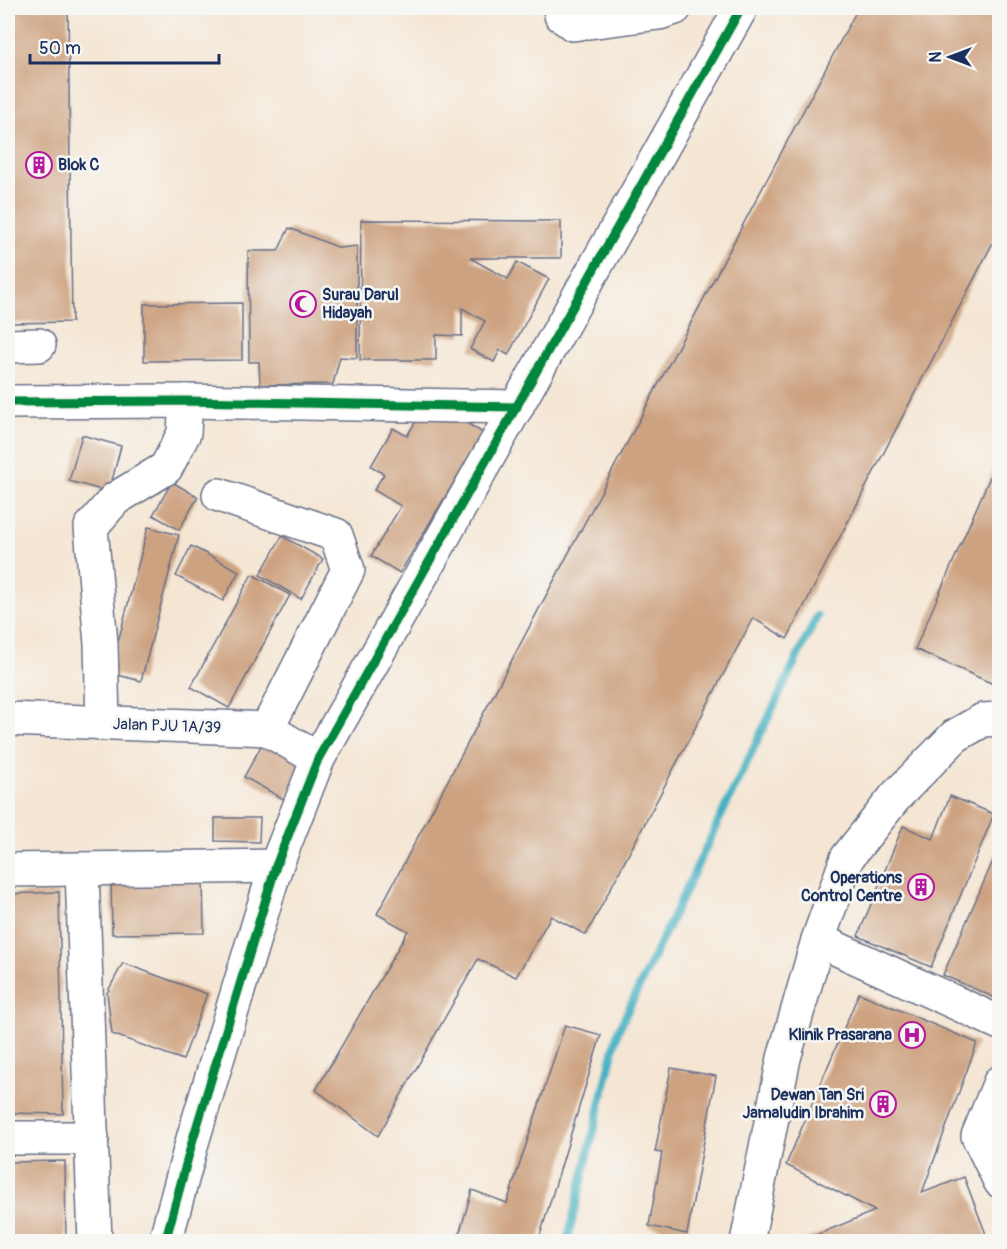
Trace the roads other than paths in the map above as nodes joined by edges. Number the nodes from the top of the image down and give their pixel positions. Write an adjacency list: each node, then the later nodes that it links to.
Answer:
1 (560, 8): 2 (street)
2 (675, 8)
3 (741, 8): 6 (street)
4 (186, 401): 5 (street); 6 (street); 10 (street)
5 (8, 402)
6 (517, 407): 12 (street)
7 (219, 495): 11 (street)
8 (8, 719): 10 (street, Jalan PJU 1A/39)
9 (999, 719): 16 (street)
10 (103, 724): 11 (street, Jalan PJU 1A/39)
11 (267, 729): 12 (street, Jalan PJU 1A/39)
12 (318, 759): 13 (street)
13 (276, 866): 15 (street); 23 (street)
14 (8, 870): 15 (street)
15 (82, 870): 20 (street)
16 (818, 940): 17 (street); 24 (street)
17 (999, 1023)
18 (999, 1082): 21 (street)
19 (8, 1138): 20 (street)
20 (92, 1138): 22 (street)
21 (999, 1181)
22 (95, 1242)
23 (165, 1242)
24 (747, 1242)

